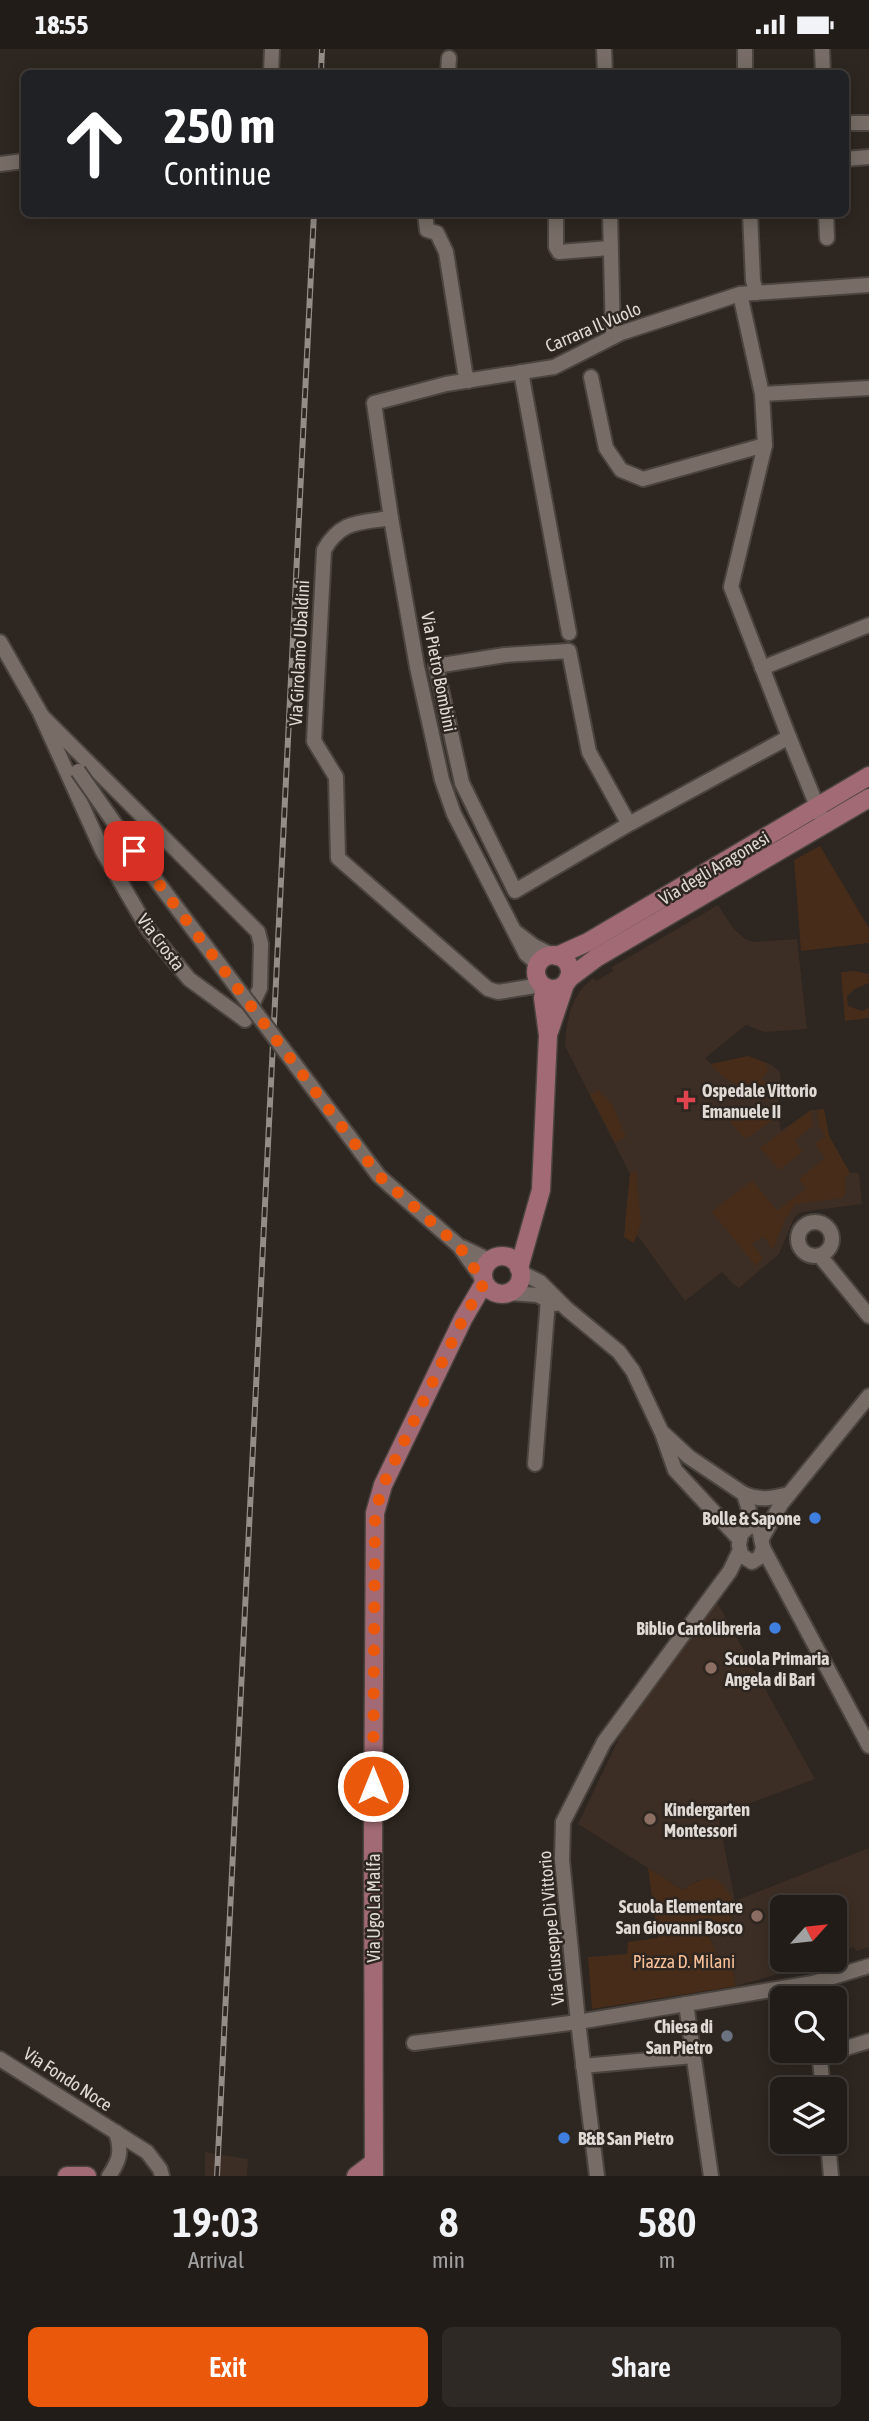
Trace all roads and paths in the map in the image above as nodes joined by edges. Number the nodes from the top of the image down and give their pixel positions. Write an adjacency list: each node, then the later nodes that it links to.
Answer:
1 (272, 49): 6 (street)
2 (604, 49): 8 (street)
3 (745, 49): 9 (street)
4 (822, 49): 10 (street)
5 (449, 58): 7 (street)
6 (271, 70)
7 (448, 70)
8 (605, 70)
9 (745, 70)
10 (822, 70)
11 (849, 123): 12 (street)
12 (869, 123)
13 (869, 157): 14 (street)
14 (849, 159)
15 (21, 162): 16 (street)
16 (0, 165)
17 (426, 217): 30 (street)
18 (556, 217): 23 (street)
19 (610, 217): 23 (street)
20 (750, 217): 25 (street)
21 (826, 217): 22 (street)
22 (827, 238)
23 (610, 248): 27 (street)
24 (869, 285): 25 (street, Carrara Il Vuolo)
25 (756, 293): 26 (street, Carrara Il Vuolo)
26 (740, 294): 27 (street, Carrara Il Vuolo); 32 (street)
27 (612, 337): 28 (street, Carrara Il Vuolo)
28 (521, 372): 30 (street, Carrara Il Vuolo); 37 (street)
29 (591, 377): 34 (street)
30 (468, 381): 33 (street, Carrara Il Vuolo)
31 (869, 389): 32 (street)
32 (762, 394): 34 (street)
33 (374, 403): 35 (street, Via Pietro Bombini)
34 (765, 445): 39 (street)
35 (391, 518): 47 (street, Via Pietro Bombini); 47 (street, Via Girolamo Ubaldini)
36 (869, 625): 39 (street)
37 (569, 633)
38 (0, 642): 40 (street, Via Crosta)
39 (762, 668): 41 (street)
40 (41, 715): 40 (street, Via Crosta); 51 (street, Via Crosta, bridge)
41 (789, 737): 44 (street); 45 (street)
42 (869, 776): 44 (main road, Via degli Aragonesi)
43 (869, 798): 46 (main road, Via degli Aragonesi)
44 (816, 807): 46 (street); 47 (main road, Via degli Aragonesi)
45 (629, 824): 45 (street)
46 (825, 824): 48 (main road, Via degli Aragonesi)
47 (545, 970): 48 (main road); 48 (main road); 49 (main road)
48 (566, 982): 49 (main road)
49 (548, 1035): 50 (main road)
50 (533, 1222): 53 (main road); 54 (main road)
51 (459, 1246): 53 (street); 55 (street)
52 (820, 1256): 59 (street)
53 (497, 1258): 54 (main road); 55 (main road)
54 (520, 1270): 56 (main road); 58 (street)
55 (483, 1281): 56 (main road); 60 (main road, Via Ugo La Malfa)
56 (507, 1294): 57 (street); 60 (main road)
57 (548, 1300): 58 (street); 63 (street)
58 (567, 1309): 62 (street)
59 (869, 1316)
60 (456, 1336): 83 (main road, Via Ugo La Malfa)
61 (869, 1396): 65 (street, Via Giuseppe Di Vittorio)
62 (662, 1433): 64 (street); 67 (street)
63 (535, 1464)
64 (744, 1494): 65 (street); 66 (street)
65 (785, 1499): 66 (street, Via Giuseppe Di Vittorio)
66 (758, 1534): 67 (street, Via Giuseppe Di Vittorio); 67 (street, Via Giuseppe Di Vittorio); 68 (street)
67 (746, 1553): 68 (street); 74 (street, Via Giuseppe Di Vittorio)
68 (779, 1577): 69 (street)
69 (868, 1741)
70 (869, 1966): 71 (street)
71 (813, 1983): 72 (street); 73 (street)
72 (813, 1986)
73 (686, 2004): 74 (street); 78 (street)
74 (578, 2022): 76 (street); 80 (street, Via Giuseppe Di Vittorio)
75 (869, 2041): 77 (street)
76 (414, 2043)
77 (847, 2047)
78 (693, 2056): 80 (street); 90 (street)
79 (0, 2059): 81 (street, Via Fondo Noce)
80 (583, 2066): 84 (street, Via Giuseppe Di Vittorio)
81 (116, 2132): 87 (street, Via Fondo Noce); 88 (street, Via Fondo Noce)
82 (829, 2154): 91 (street)
83 (373, 2170): 89 (main road)
84 (595, 2172)
85 (67, 2176): 86 (main road)
86 (86, 2176)
87 (109, 2176)
88 (162, 2176)
89 (356, 2176)
90 (711, 2176)
91 (831, 2176)

